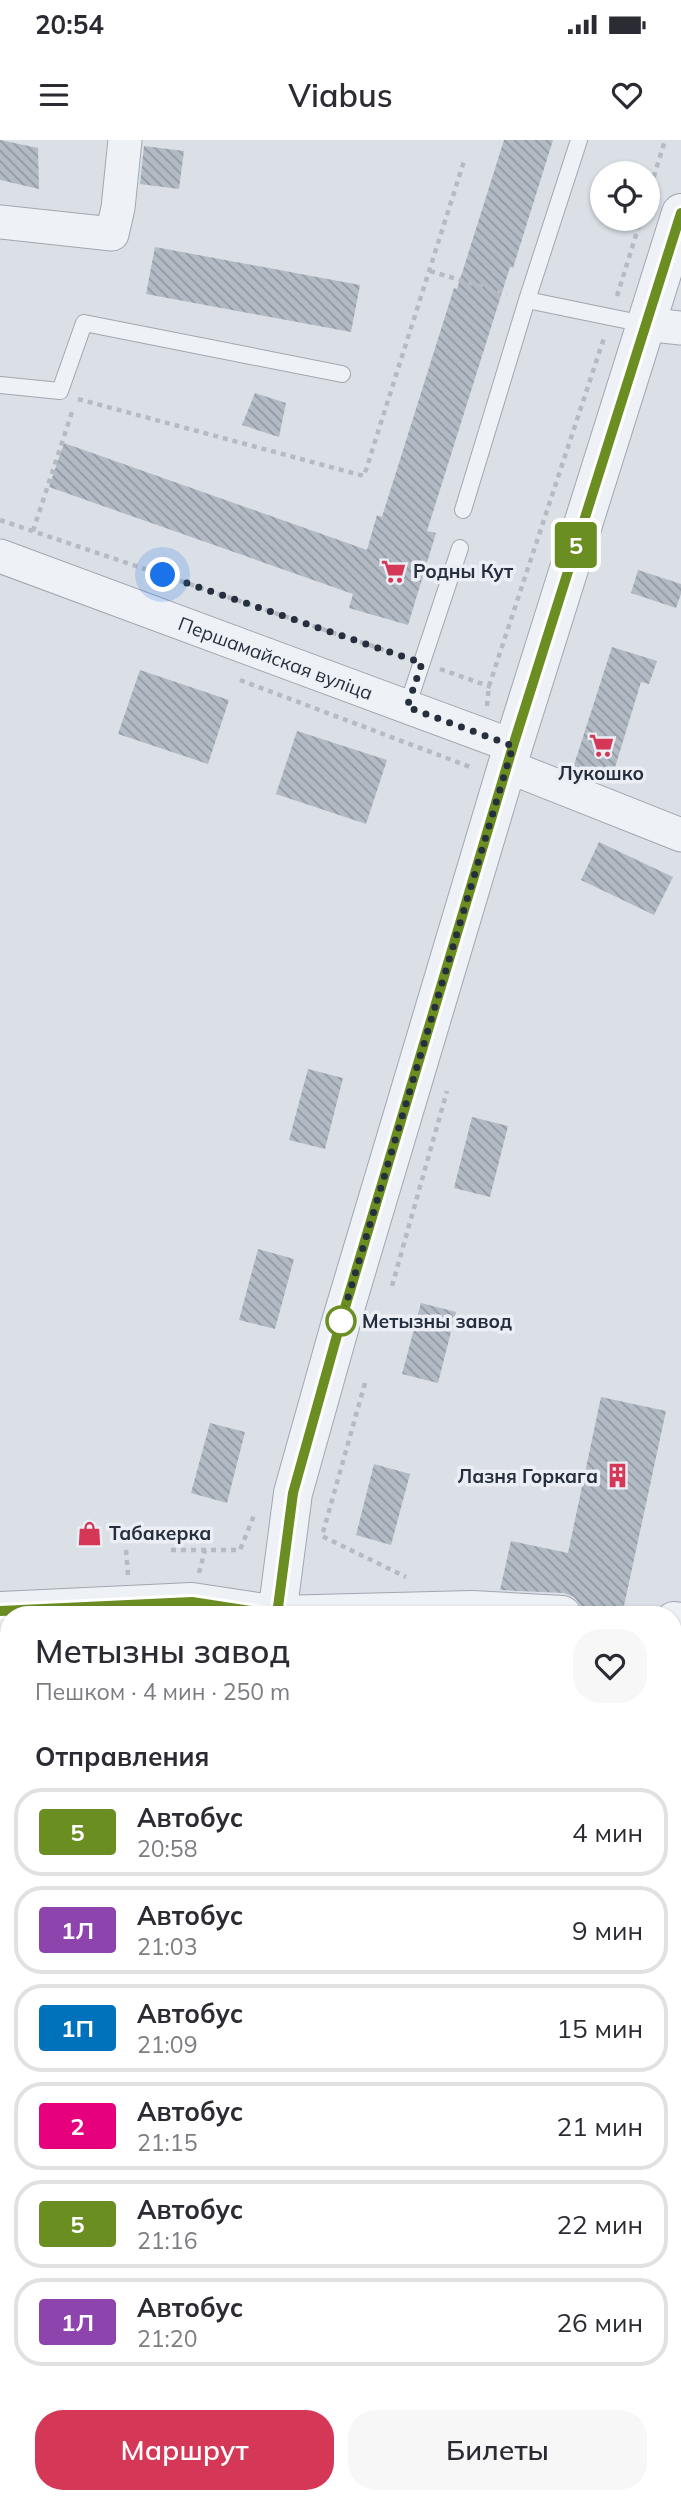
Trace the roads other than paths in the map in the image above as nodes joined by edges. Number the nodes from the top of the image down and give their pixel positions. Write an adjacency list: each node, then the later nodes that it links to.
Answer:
1 (125, 140): 4 (street)
2 (579, 140): 5 (lane)
3 (681, 213): 6 (street)
4 (0, 222)
5 (527, 300): 6 (lane); 9 (lane)
6 (663, 326): 13 (street)
7 (342, 374): 8 (lane)
8 (0, 385)
9 (463, 510)
10 (460, 548): 12 (lane)
11 (0, 556): 12 (street, Першамайская вуліца)
12 (407, 707): 13 (street, Першамайская вуліца)
13 (510, 756): 14 (street, Першамайская вуліца); 17 (street)
14 (681, 835)
15 (107, 1606): 16 (street)
16 (218, 1606)
17 (279, 1606)

